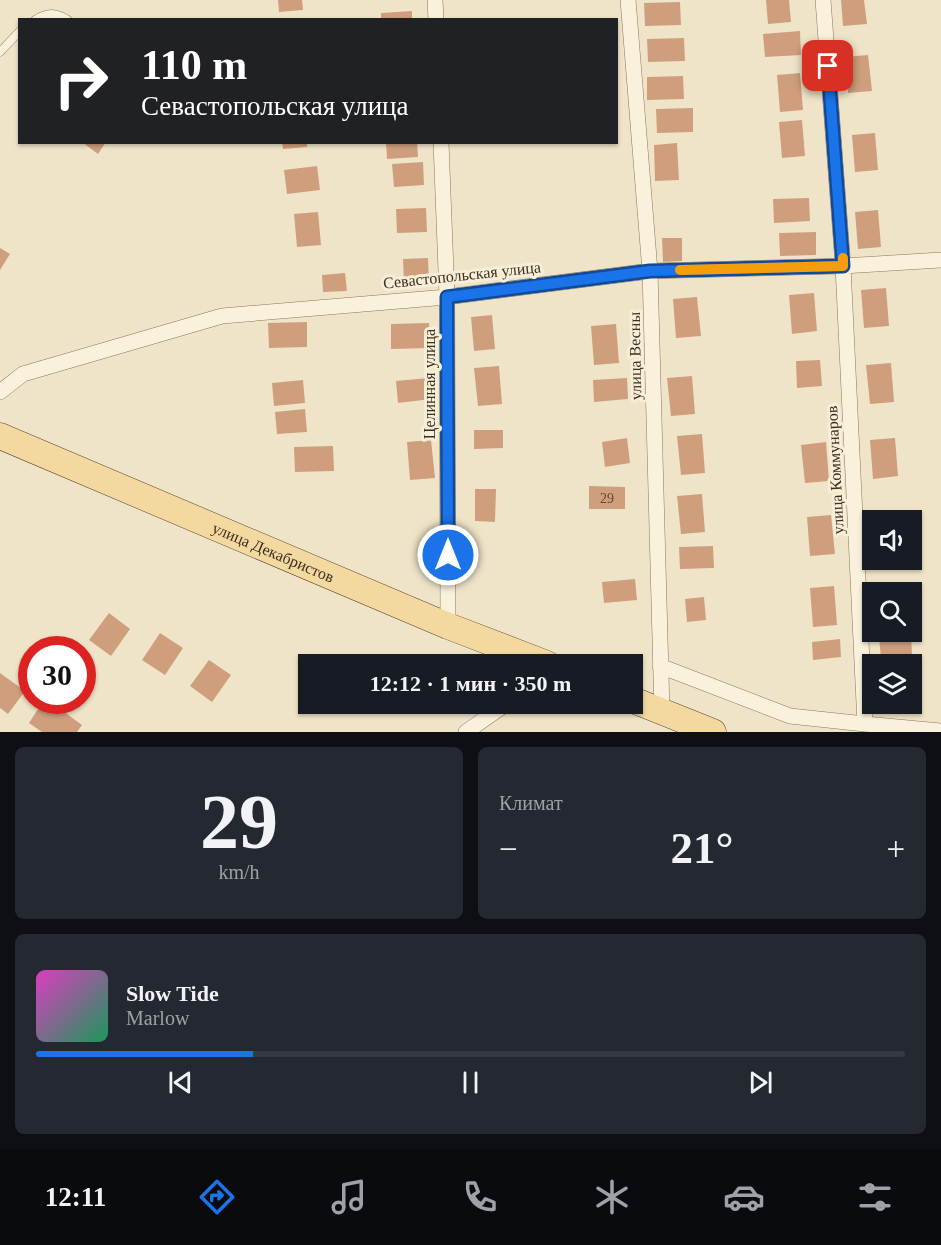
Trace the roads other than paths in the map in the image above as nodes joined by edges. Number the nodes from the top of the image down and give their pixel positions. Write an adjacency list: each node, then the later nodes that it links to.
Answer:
1 (435, 0): 6 (street)
2 (628, 0): 12 (street, улица Весны)
3 (823, 0): 11 (street, улица Коммунаров)
4 (38, 18): 5 (lane)
5 (65, 18)
6 (436, 18)
7 (18, 33): 8 (lane)
8 (0, 52)
9 (441, 144): 13 (street, Целинная улица)
10 (941, 260): 11 (street, Севастопольская улица)
11 (843, 266): 12 (street, Севастопольская улица); 22 (street, улица Коммунаров)
12 (650, 271): 13 (street, Севастопольская улица); 18 (street, улица Весны)
13 (447, 297): 14 (street, Севастопольская улица); 16 (street, Целинная улица)
14 (0, 392)
15 (0, 436): 16 (main road, улица Декабристов)
16 (448, 626): 17 (main road, улица Декабристов)
17 (521, 654)
18 (660, 666): 20 (street, улица Весны); 22 (street)
19 (643, 703): 20 (main road)
20 (662, 712): 25 (main road)
21 (492, 714): 24 (street)
22 (866, 724): 23 (street)
23 (941, 731)
24 (466, 732)
25 (713, 732)

